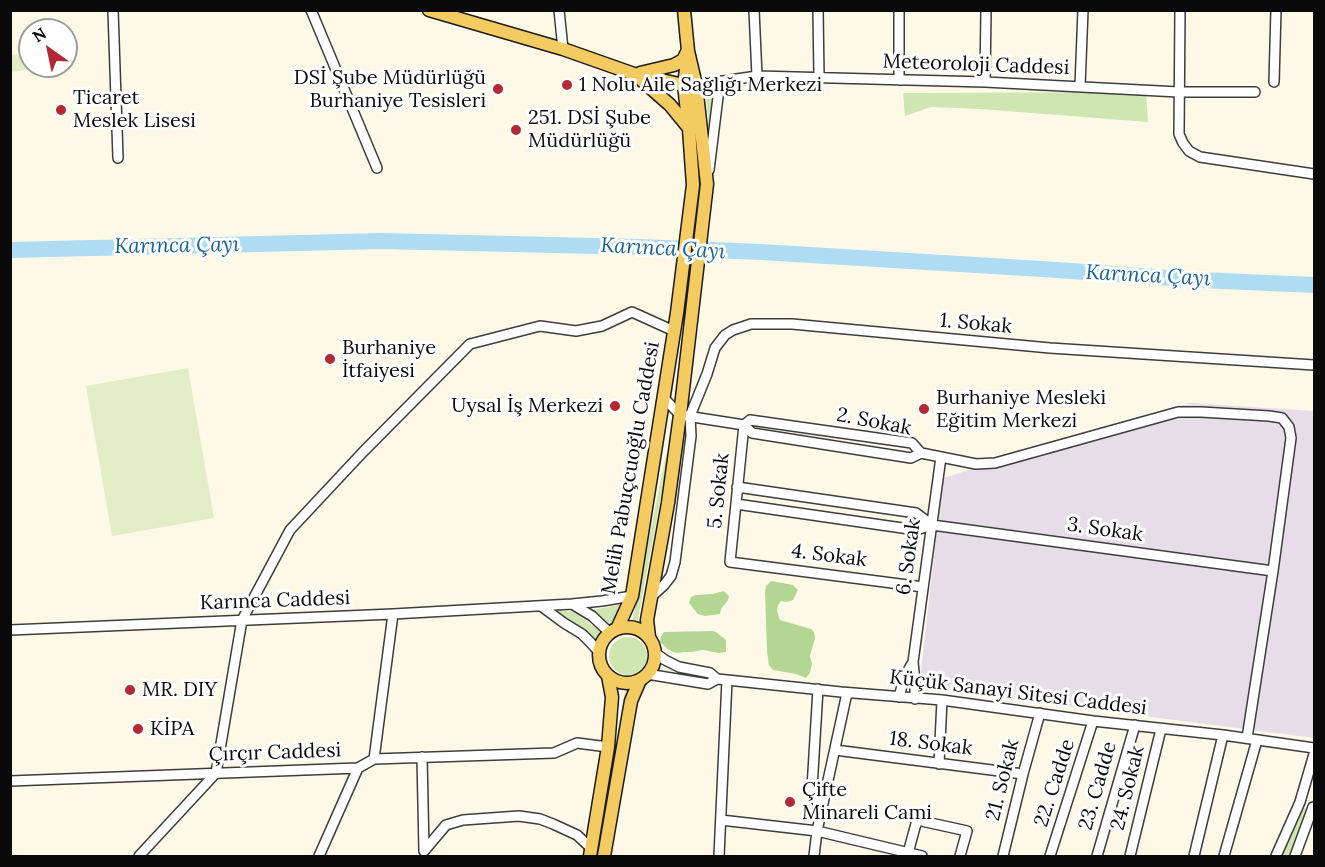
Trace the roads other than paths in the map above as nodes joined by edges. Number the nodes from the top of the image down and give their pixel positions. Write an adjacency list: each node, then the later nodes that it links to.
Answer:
1 (113, 10): 27 (street)
2 (311, 10): 28 (street)
3 (558, 10): 13 (street)
4 (684, 10): 14 (main road)
5 (754, 10): 16 (street)
6 (818, 10): 17 (street)
7 (899, 10): 18 (street)
8 (986, 10): 20 (street)
9 (1083, 10): 23 (street)
10 (1180, 10): 24 (street)
11 (1276, 10): 21 (street)
12 (436, 12): 13 (main road)
13 (563, 49): 15 (main road)
14 (688, 51): 15 (main road); 22 (main road)
15 (633, 74): 22 (main road); 26 (main road)
16 (756, 76): 17 (street, Meteoroloji Caddesi); 19 (street, Meteoroloji Caddesi)
17 (819, 77): 18 (street, Meteoroloji Caddesi)
18 (899, 80): 20 (street, Meteoroloji Caddesi)
19 (720, 81): 22 (street, Meteoroloji Caddesi); 30 (street)
20 (985, 82): 23 (street, Meteoroloji Caddesi)
21 (1274, 82)
22 (690, 85): 26 (main road, Melih Pabuçcuoğlu Caddesi); 30 (main road, Melih Pabuçcuoğlu Caddesi)
23 (1080, 86): 24 (street, Meteoroloji Caddesi)
24 (1179, 92): 25 (street, Meteoroloji Caddesi); 29 (street)
25 (1255, 92)
26 (689, 129): 31 (main road, Melih Pabuçcuoğlu Caddesi)
27 (118, 158)
28 (377, 168)
29 (1314, 174)
30 (707, 184): 34 (main road, Melih Pabuçcuoğlu Caddesi)
31 (674, 331): 33 (main road, Melih Pabuçcuoğlu Caddesi); 48 (street)
32 (1314, 365): 34 (street, 1. Sokak)
33 (663, 397): 34 (street); 44 (main road, Melih Pabuçcuoğlu Caddesi)
34 (685, 415): 35 (street, 2. Sokak); 51 (main road, Melih Pabuçcuoğlu Caddesi)
35 (744, 425): 36 (street, 2. Sokak); 36 (street, 2. Sokak); 38 (street, 5. Sokak)
36 (921, 453): 37 (street)
37 (942, 457): 40 (street, 6. Sokak); 42 (street)
38 (737, 486): 39 (street, 5. Sokak); 40 (street, 3. Sokak)
39 (736, 504): 40 (street, 3. Sokak); 41 (street, 5. Sokak)
40 (932, 525): 42 (street, 3. Sokak); 43 (street, 6. Sokak)
41 (730, 562): 43 (street, 4. Sokak)
42 (1273, 571): 68 (street)
43 (924, 587): 54 (street, 6. Sokak)
44 (632, 596): 45 (street, Karınca Caddesi); 50 (main road, Melih Pabuçcuoğlu Caddesi)
45 (572, 604): 46 (street, Karınca Caddesi); 50 (street)
46 (540, 606): 47 (street, Karınca Caddesi); 52 (street)
47 (393, 614): 48 (street, Karınca Caddesi); 74 (street)
48 (242, 620): 49 (street, Karınca Caddesi); 77 (street)
49 (10, 630)
50 (614, 631): 51 (main road); 52 (main road)
51 (649, 637): 53 (main road)
52 (599, 652): 55 (main road)
53 (654, 652): 56 (main road); 57 (street, Küçük Sanayi Sitesi Caddesi)
54 (913, 662): 60 (street); 61 (street)
55 (608, 676): 56 (main road); 69 (main road)
56 (643, 677): 57 (street, Küçük Sanayi Sitesi Caddesi); 90 (main road)
57 (722, 680): 58 (street, Küçük Sanayi Sitesi Caddesi); 83 (street)
58 (818, 689): 59 (street, Küçük Sanayi Sitesi Caddesi); 82 (street)
59 (847, 693): 60 (street, Küçük Sanayi Sitesi Caddesi); 71 (street)
60 (899, 697): 61 (street, Küçük Sanayi Sitesi Caddesi)
61 (915, 699): 62 (street, Küçük Sanayi Sitesi Caddesi)
62 (942, 700): 63 (street, Küçük Sanayi Sitesi Caddesi); 75 (street)
63 (1040, 713): 64 (street, Küçük Sanayi Sitesi Caddesi); 78 (street, 21. Sokak)
64 (1093, 720): 65 (street, Küçük Sanayi Sitesi Caddesi); 96 (street, 22. Cadde)
65 (1135, 725): 66 (street, Küçük Sanayi Sitesi Caddesi); 97 (street, 23. Cadde)
66 (1161, 729): 67 (street, Küçük Sanayi Sitesi Caddesi); 98 (street, 24. Sokak)
67 (1223, 735): 68 (street, Küçük Sanayi Sitesi Caddesi); 99 (street)
68 (1252, 739): 70 (street, Küçük Sanayi Sitesi Caddesi); 100 (street)
69 (608, 747): 73 (street, Çırçır Caddesi); 85 (main road)
70 (1314, 748)
71 (835, 750): 75 (street, 18. Sokak); 82 (street)
72 (1314, 754): 80 (street)
73 (422, 757): 74 (street, Çırçır Caddesi); 87 (street)
74 (374, 759): 76 (street, Çırçır Caddesi)
75 (939, 764): 78 (street, 18. Sokak)
76 (358, 768): 77 (street, Çırçır Caddesi); 89 (street)
77 (216, 773): 79 (street, Çırçır Caddesi); 88 (street)
78 (1023, 774): 95 (street, 21. Sokak)
79 (10, 781)
80 (1300, 802): 81 (street); 101 (street)
81 (1314, 807): 102 (street)
82 (822, 808): 84 (street)
83 (722, 820): 84 (street); 91 (street)
84 (817, 831): 86 (street); 92 (street)
85 (591, 853): 87 (street)
86 (908, 853): 93 (street); 94 (street)
87 (424, 854)
88 (139, 856)
89 (319, 856)
90 (604, 856)
91 (719, 856)
92 (814, 856)
93 (922, 856)
94 (960, 856)
95 (1003, 856)
96 (1050, 856)
97 (1097, 856)
98 (1130, 856)
99 (1194, 856)
100 (1224, 856)
101 (1276, 856)
102 (1295, 856)

